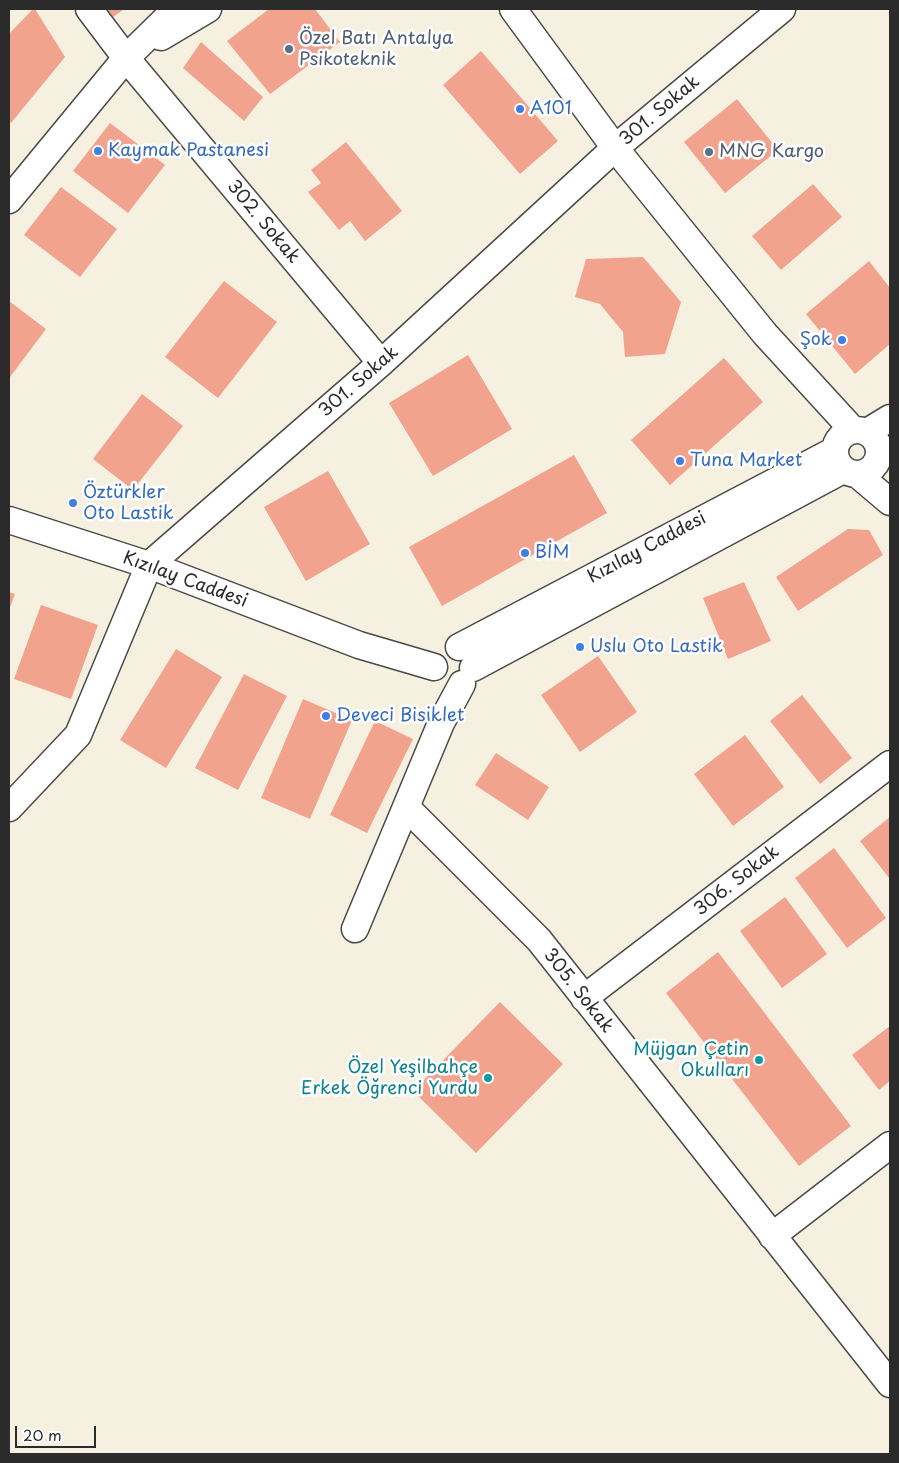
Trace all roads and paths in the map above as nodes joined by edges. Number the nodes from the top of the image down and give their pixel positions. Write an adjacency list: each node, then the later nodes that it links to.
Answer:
1 (89, 9): 6 (street, 302. Sokak)
2 (176, 9): 6 (street)
3 (208, 9): 6 (street)
4 (513, 9): 7 (street)
5 (782, 9): 7 (street, 301. Sokak)
6 (126, 58): 8 (street); 9 (street, 302. Sokak)
7 (615, 148): 9 (street, 301. Sokak); 11 (street)
8 (9, 200)
9 (381, 363): 14 (street, 301. Sokak)
10 (890, 418): 11 (street, Kızılay Caddesi)
11 (863, 452): 12 (street); 15 (street, Kızılay Caddesi)
12 (890, 502)
13 (9, 520): 14 (street, Kızılay Caddesi)
14 (149, 564): 15 (street, Kızılay Caddesi); 18 (street, 301. Sokak)
15 (451, 666): 17 (street)
16 (890, 764): 20 (street, 306. Sokak)
17 (406, 807): 19 (street); 20 (street, 305. Sokak)
18 (9, 808)
19 (355, 929)
20 (584, 998): 22 (street, 305. Sokak)
21 (890, 1145): 22 (street)
22 (772, 1236): 23 (street, 305. Sokak)
23 (890, 1384)

